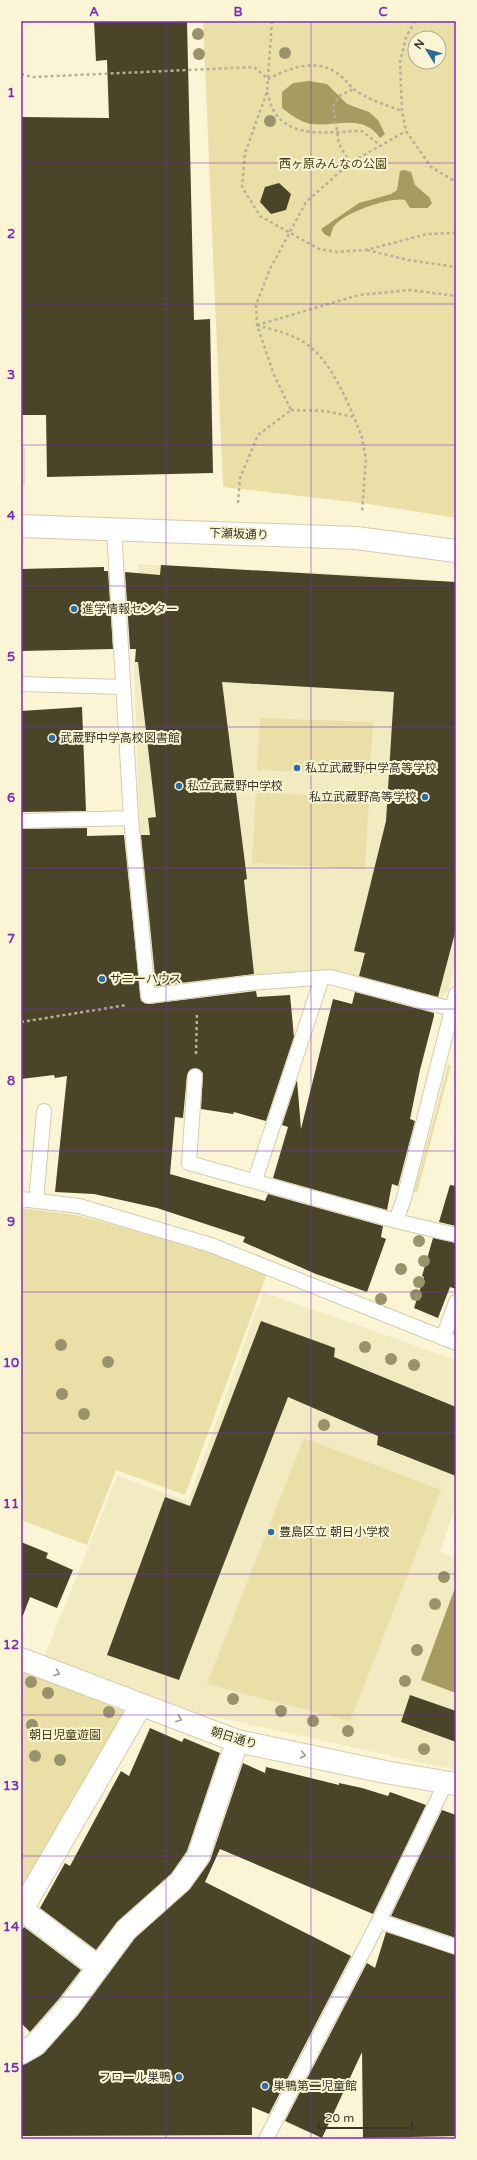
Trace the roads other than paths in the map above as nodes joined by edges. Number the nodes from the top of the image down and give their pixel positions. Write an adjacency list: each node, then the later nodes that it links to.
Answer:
1 (21, 526): 2 (street, 下瀬坂通り)
2 (114, 529): 3 (street, 下瀬坂通り); 5 (lane)
3 (456, 551)
4 (21, 684): 5 (lane)
5 (122, 686): 6 (lane)
6 (131, 818): 7 (lane); 8 (lane)
7 (21, 820)
8 (322, 978): 10 (lane); 13 (lane)
9 (456, 994): 10 (lane)
10 (454, 1010): 16 (lane)
11 (195, 1076): 13 (lane)
12 (44, 1111): 15 (lane)
13 (255, 1180): 16 (lane)
14 (21, 1199): 15 (lane)
15 (36, 1201): 19 (lane)
16 (396, 1221): 17 (lane)
17 (456, 1235)
18 (456, 1302): 19 (lane)
19 (443, 1338): 20 (lane)
20 (456, 1343)
21 (21, 1659): 22 (street, 朝日通り, one-way to 22)
22 (141, 1705): 23 (street, 朝日通り, one-way to 23); 25 (street)
23 (237, 1741): 24 (street, 朝日通り, one-way to 24); 28 (street)
24 (451, 1783): 26 (lane)
25 (21, 1910): 28 (street)
26 (379, 1921): 27 (lane); 30 (lane)
27 (456, 1947)
28 (98, 1967): 29 (street)
29 (21, 2054)
30 (266, 2139)

